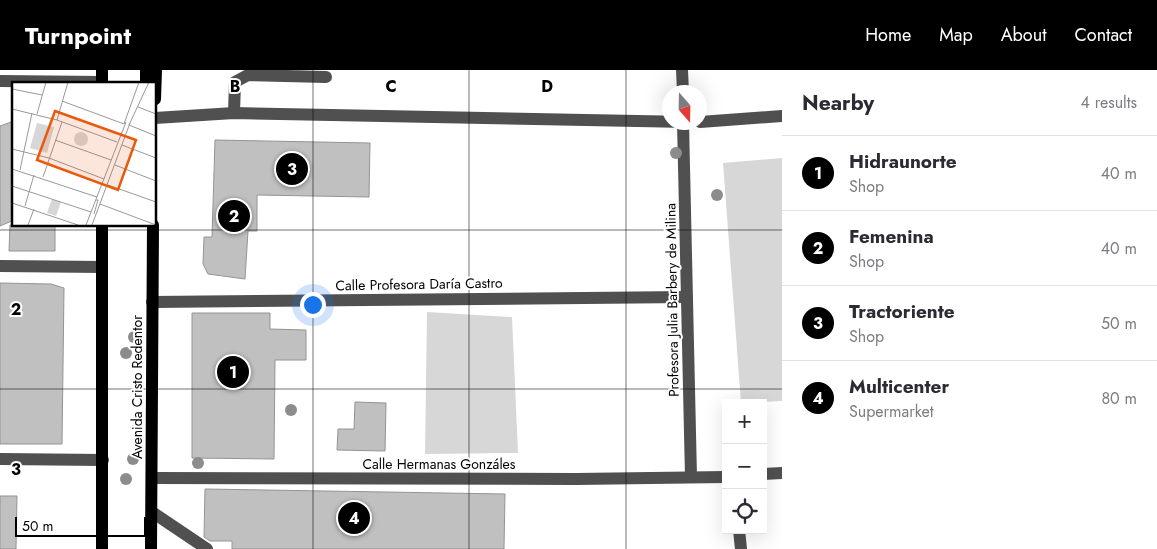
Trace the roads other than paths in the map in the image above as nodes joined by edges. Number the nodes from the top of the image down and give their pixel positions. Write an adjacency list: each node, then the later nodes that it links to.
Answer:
1 (682, 70): 5 (street)
2 (326, 77): 6 (street)
3 (102, 78): 4 (street)
4 (0, 81)
5 (683, 85)
6 (234, 113): 8 (street); 10 (street)
7 (782, 116): 9 (street)
8 (156, 118)
9 (707, 121)
10 (662, 123)
11 (683, 130): 16 (street, Profesora Julia Barbery de Milina)
12 (102, 226): 15 (main road)
13 (153, 226): 17 (main road, Avenida Cristo Redentor)
14 (0, 266): 15 (street)
15 (102, 268): 19 (main road)
16 (687, 297): 17 (street, Calle Profesora Daría Castro); 22 (street, Profesora Julia Barbery de Milina)
17 (152, 302): 24 (main road, Avenida Cristo Redentor)
18 (0, 459): 19 (street)
19 (102, 460): 27 (main road)
20 (782, 473): 21 (street)
21 (767, 474)
22 (690, 477): 23 (street, Calle Hermanas Gonzáles); 24 (street, Calle Hermanas Gonzáles)
23 (722, 477)
24 (153, 478): 25 (main road, Avenida Cristo Redentor)
25 (152, 512): 28 (main road, Avenida Cristo Redentor); 29 (street)
26 (739, 534): 30 (street)
27 (102, 549)
28 (151, 549)
29 (207, 549)
30 (741, 549)

